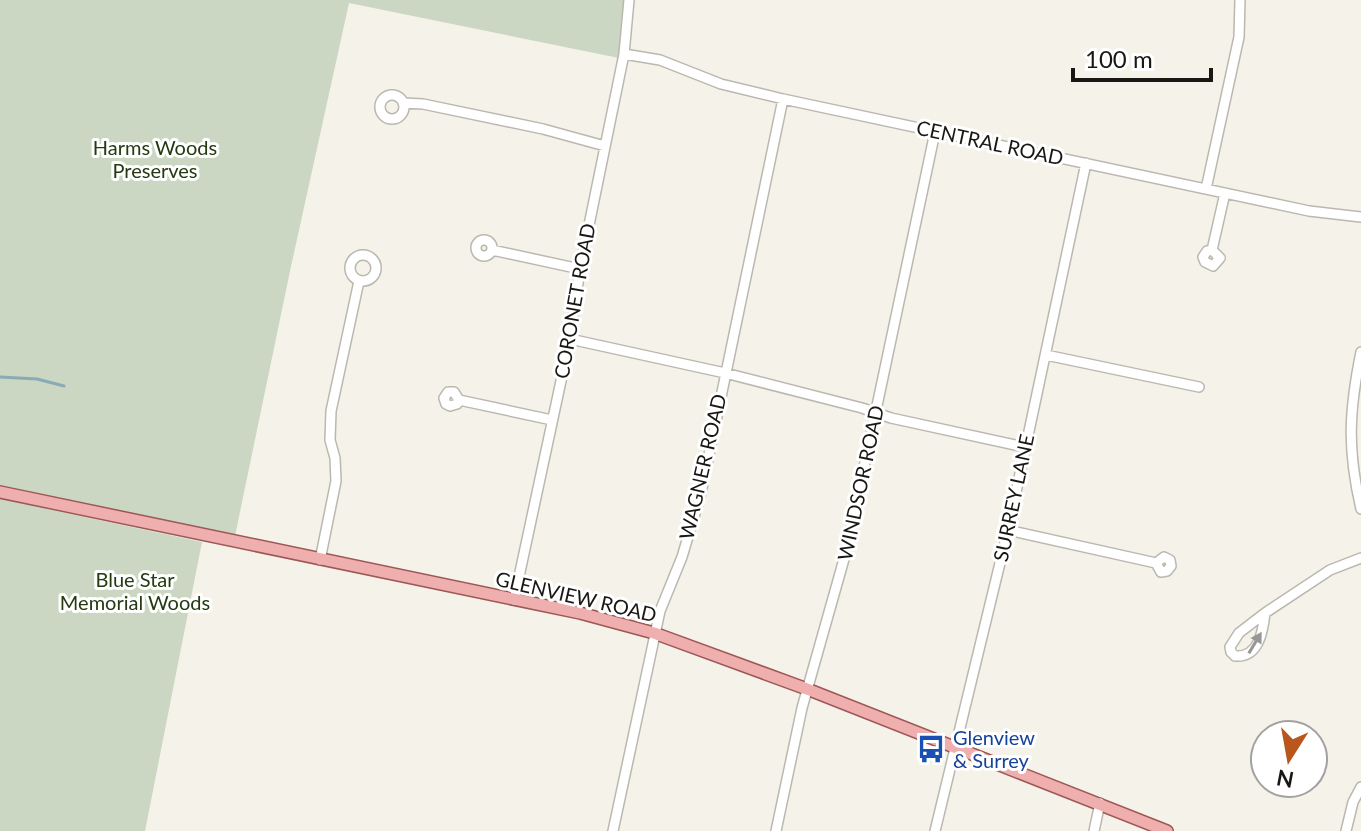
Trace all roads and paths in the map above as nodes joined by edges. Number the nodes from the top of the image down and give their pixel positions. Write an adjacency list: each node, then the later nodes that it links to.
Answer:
1 (629, 0): 3 (street, CORONET ROAD)
2 (1240, 0): 9 (street)
3 (624, 54): 4 (street, CENTRAL ROAD); 7 (street, CORONET ROAD)
4 (783, 99): 6 (street, CENTRAL ROAD); 19 (street, WAGNER ROAD)
5 (403, 103): 7 (street)
6 (935, 132): 8 (street, CENTRAL ROAD); 22 (street, WINDSOR ROAD)
7 (605, 146): 14 (street, CORONET ROAD)
8 (1086, 163): 9 (street, CENTRAL ROAD); 18 (street, SURREY LANE)
9 (1206, 189): 10 (street, CENTRAL ROAD)
10 (1225, 193): 11 (street, CENTRAL ROAD); 13 (street)
11 (1361, 217)
12 (492, 250): 14 (street)
13 (1212, 250)
14 (580, 269): 16 (street, CORONET ROAD)
15 (359, 281): 29 (street)
16 (570, 339): 19 (street); 23 (street, CORONET ROAD)
17 (1361, 352): 26 (street)
18 (1046, 355): 20 (street); 24 (street, SURREY LANE)
19 (725, 373): 22 (street); 33 (street, WAGNER ROAD)
20 (1199, 387)
21 (459, 400): 23 (street)
22 (876, 413): 24 (street); 34 (street, WINDSOR ROAD)
23 (552, 420): 31 (street, CORONET ROAD)
24 (1024, 447): 27 (street, SURREY LANE)
25 (0, 492): 29 (main road, GLENVIEW ROAD)
26 (1361, 509)
27 (1008, 530): 30 (street); 35 (street, SURREY LANE)
28 (1361, 558): 32 (street)
29 (320, 560): 31 (main road, GLENVIEW ROAD)
30 (1156, 563)
31 (514, 600): 33 (main road, GLENVIEW ROAD)
32 (1265, 613): 32 (street, one-way to 32)
33 (654, 633): 34 (main road, GLENVIEW ROAD); 38 (street, WAGNER ROAD)
34 (807, 689): 35 (main road, GLENVIEW ROAD); 39 (street, WINDSOR ROAD)
35 (956, 747): 37 (main road, GLENVIEW ROAD); 40 (street, SURREY LANE)
36 (1361, 787): 43 (street)
37 (1100, 803): 41 (street); 42 (main road, GLENVIEW ROAD)
38 (613, 831)
39 (776, 831)
40 (935, 831)
41 (1094, 831)
42 (1167, 831)
43 (1346, 831)

